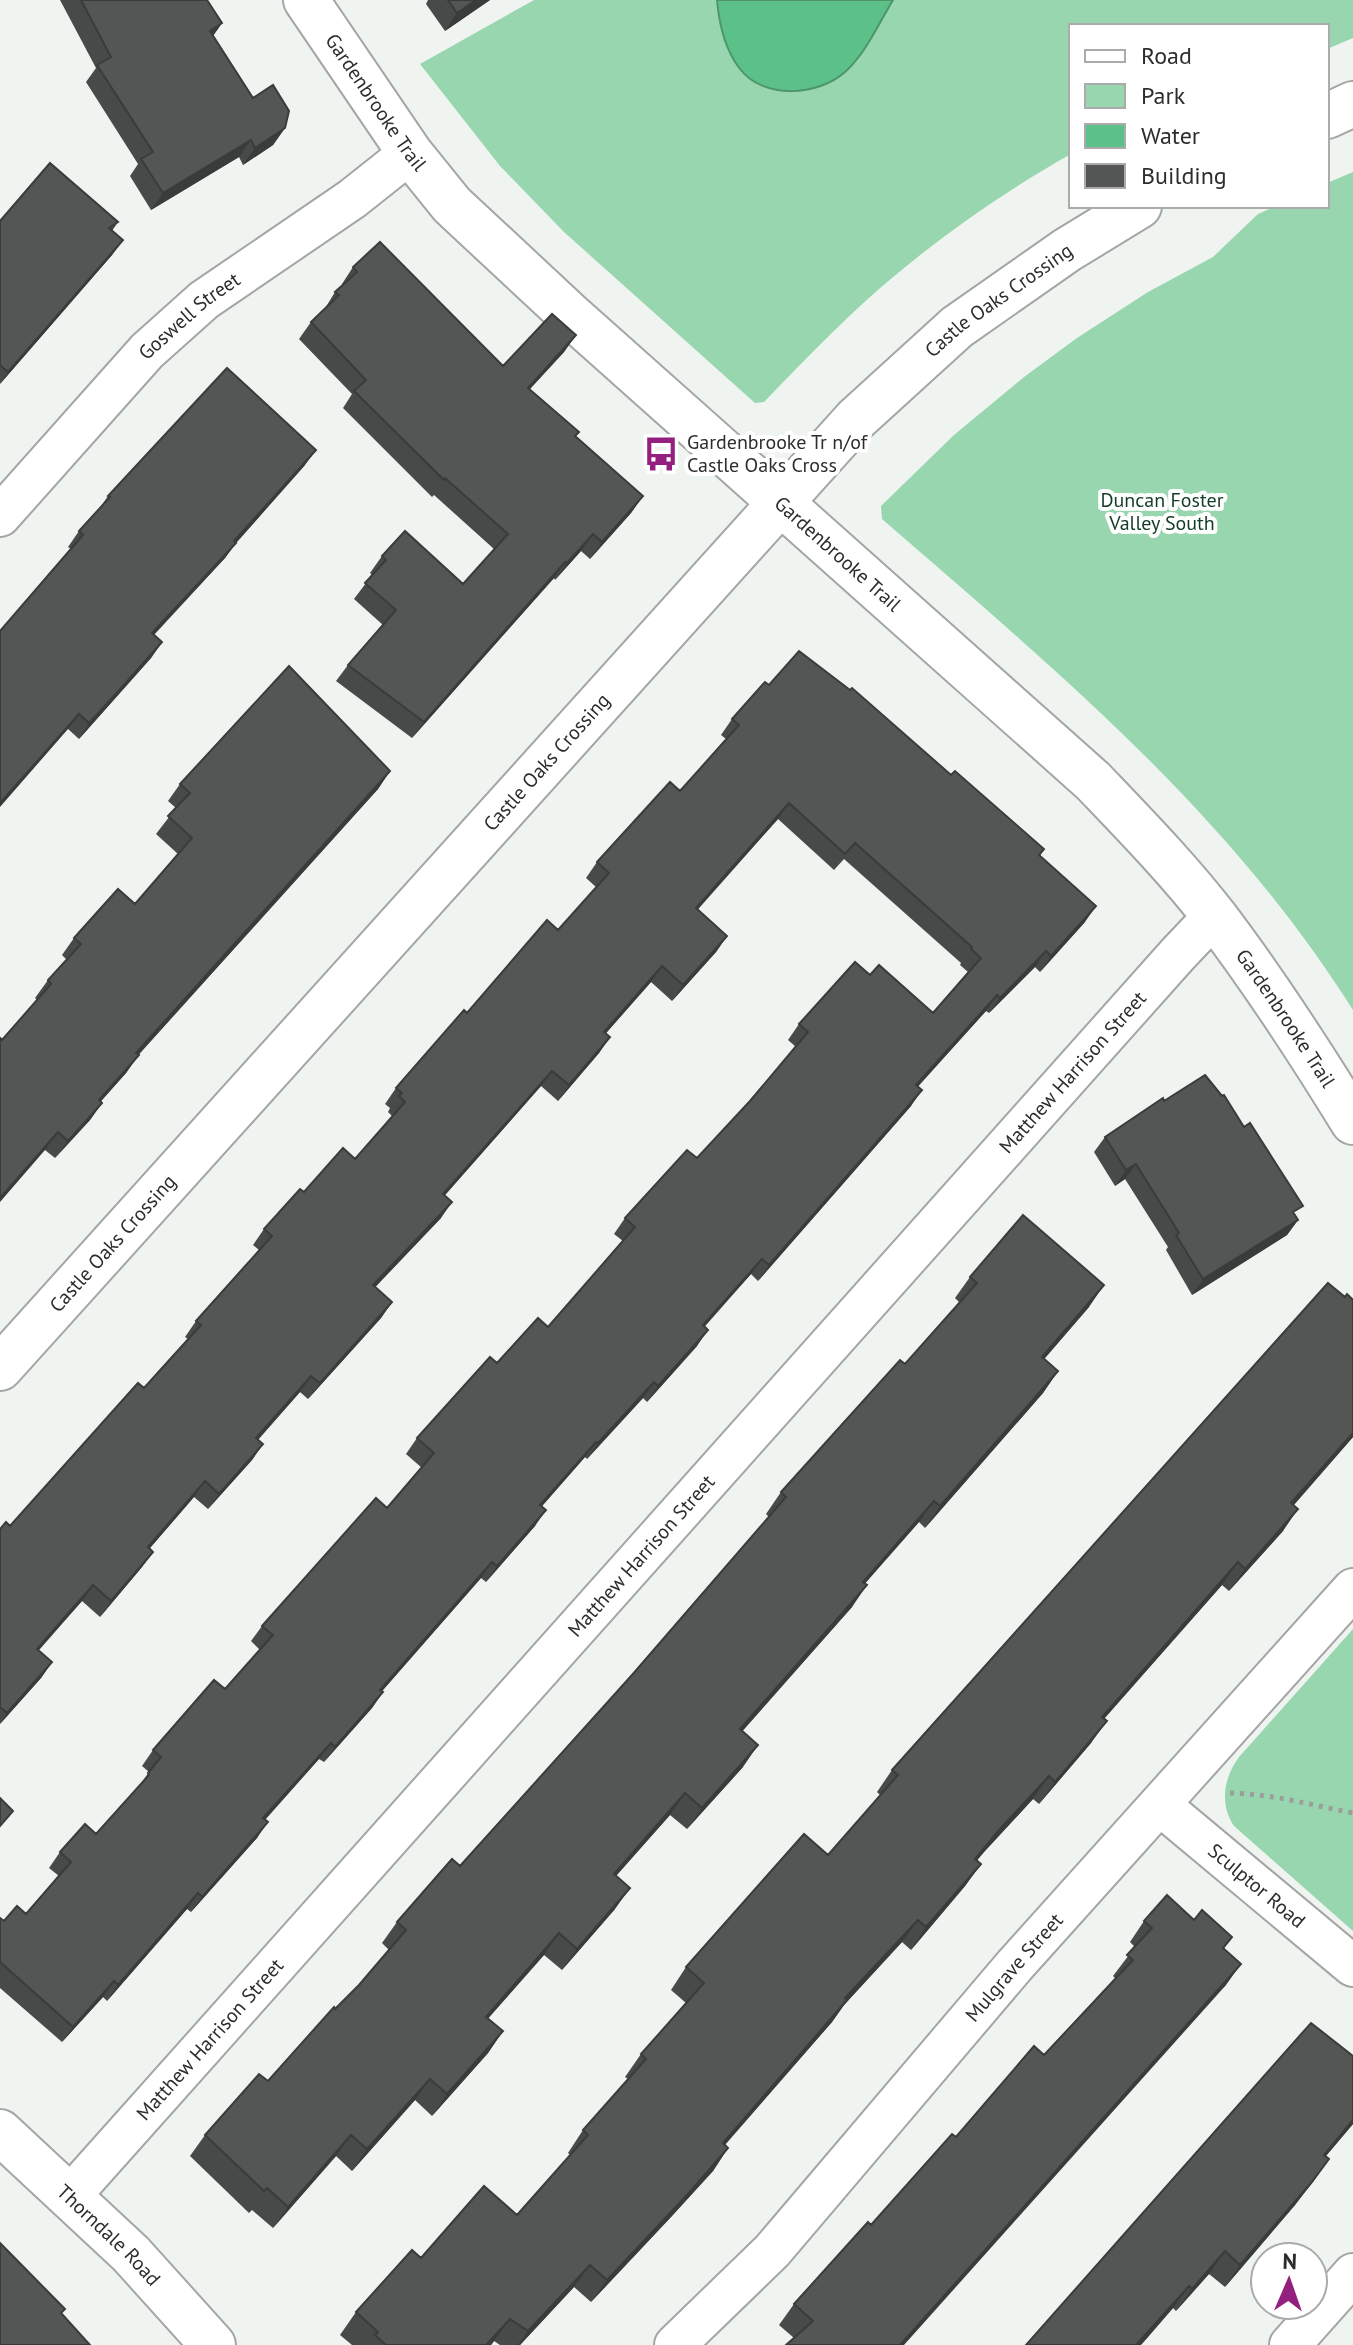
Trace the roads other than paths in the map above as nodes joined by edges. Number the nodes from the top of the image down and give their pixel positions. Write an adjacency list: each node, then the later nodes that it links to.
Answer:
1 (306, 0): 4 (street, Gardenbrooke Trail)
2 (1353, 104): 3 (street)
3 (1329, 115)
4 (410, 153): 6 (street, Gardenbrooke Trail); 7 (street, Goswell Street)
5 (1136, 208): 6 (street, Castle Oaks Crossing)
6 (781, 503): 8 (street, Gardenbrooke Trail); 10 (street, Castle Oaks Crossing)
7 (0, 516)
8 (1214, 916): 9 (street, Gardenbrooke Trail); 15 (street, Matthew Harrison Street)
9 (1353, 1122)
10 (0, 1368)
11 (1353, 1589): 12 (street, Mulgrave Street)
12 (1160, 1805): 13 (street, Sculptor Road); 18 (street, Mulgrave Street)
13 (1353, 1966)
14 (0, 2132): 15 (street, Thorndale Road)
15 (70, 2196): 17 (street, Thorndale Road)
16 (1353, 2274): 19 (street)
17 (213, 2345)
18 (675, 2345)
19 (1290, 2345)

